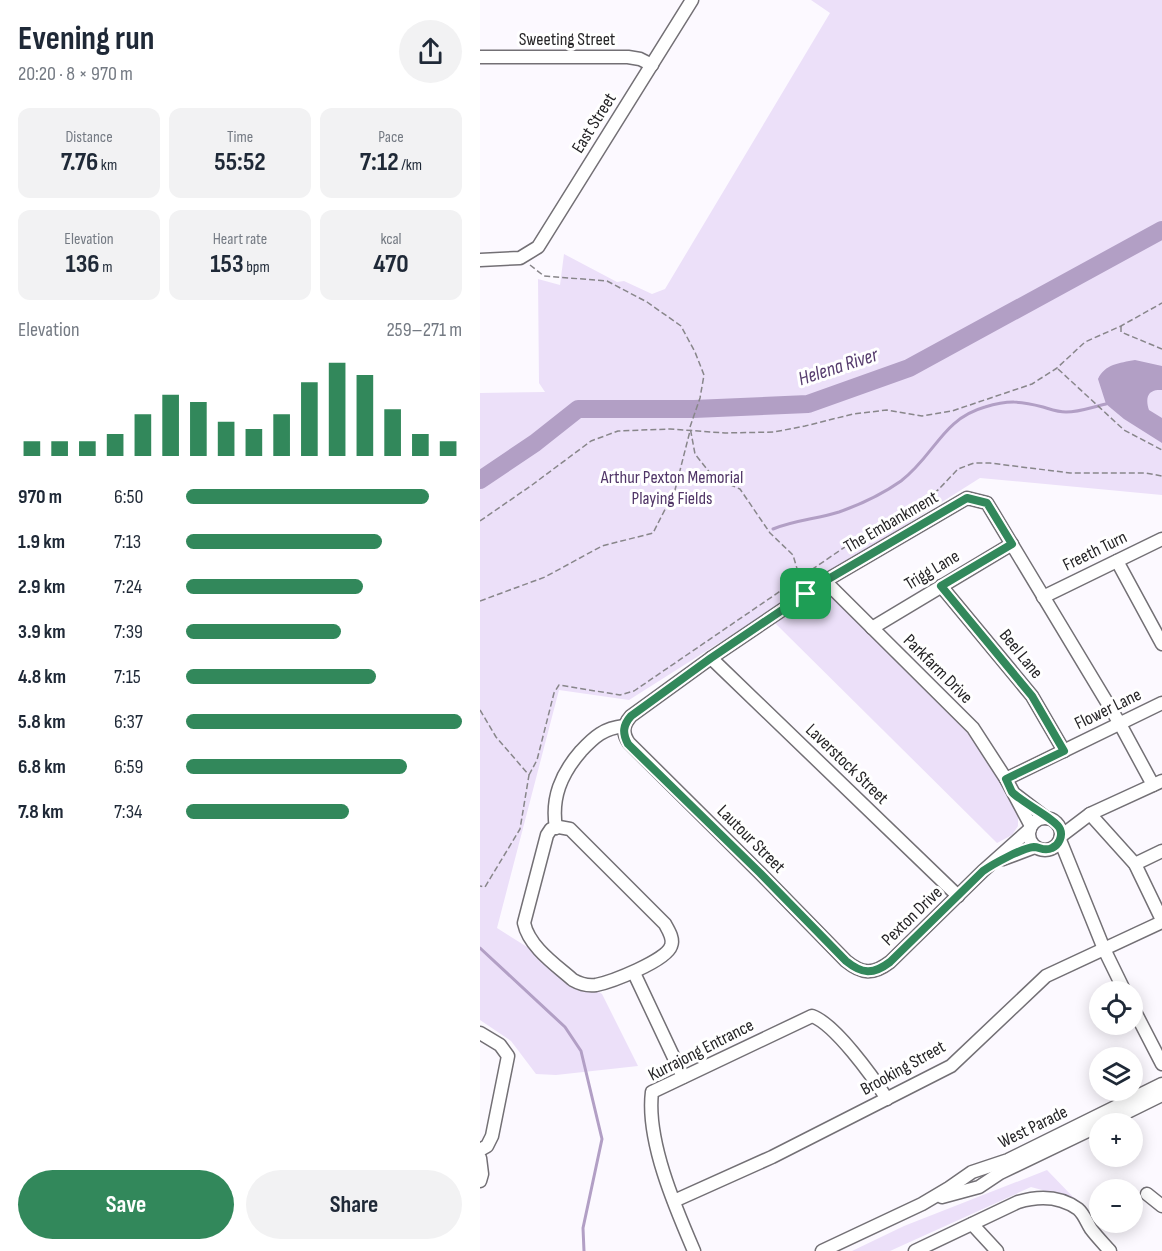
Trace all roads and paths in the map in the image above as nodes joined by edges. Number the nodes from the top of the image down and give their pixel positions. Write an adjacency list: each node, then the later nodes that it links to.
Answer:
1 (692, 0): 3 (street, East Street)
2 (480, 57): 3 (street, Sweeting Street)
3 (652, 65): 4 (street, East Street)
4 (520, 258): 5 (street); 10 (path)
5 (480, 260)
6 (1162, 303): 7 (path)
7 (1120, 326): 8 (path); 9 (path)
8 (1162, 349)
9 (1057, 368): 10 (path); 11 (path)
10 (690, 429): 12 (path); 18 (path); 20 (path)
11 (1162, 450)
12 (480, 521)
13 (1162, 539): 15 (street, Freeth Turn)
14 (1012, 544): 16 (street, The Embankment); 17 (street, Trigg Lane); 19 (street, The Embankment)
15 (1117, 561): 19 (street, Freeth Turn); 22 (street)
16 (825, 581): 18 (street, The Embankment); 21 (street, Parkfarm Drive)
17 (941, 586): 21 (street, Trigg Lane); 28 (street, Beel Lane)
18 (806, 594): 23 (street, The Embankment)
19 (1043, 597): 26 (street, The Embankment)
20 (480, 601)
21 (872, 628): 29 (street, Parkfarm Drive)
22 (1162, 644)
23 (711, 658): 27 (street, The Embankment); 43 (street, Laverstock Street)
24 (1162, 703): 26 (street, Flower Lane)
25 (480, 710): 42 (path)
26 (1119, 724): 28 (street, Flower Lane); 30 (street, The Embankment)
27 (624, 726): 34 (street); 46 (street, Lautour Street)
28 (1064, 751): 29 (street, Flower Lane)
29 (1006, 779): 31 (street, Parkfarm Drive)
30 (1158, 783): 32 (street)
31 (1013, 792): 33 (street, Parkfarm Drive); 35 (street, Parkfarm Drive)
32 (1090, 814): 33 (street); 36 (street); 40 (street)
33 (1050, 819): 35 (street); 36 (street, Parkfarm Drive)
34 (556, 828): 47 (street); 47 (street)
35 (1030, 828): 37 (street, Parkfarm Drive); 39 (street, Pexton Drive)
36 (1060, 838): 37 (street); 41 (street, Parkfarm Drive)
37 (1040, 848): 39 (street, Pexton Drive); 41 (street, Parkfarm Drive)
38 (1162, 851): 40 (street)
39 (996, 862): 43 (street, Pexton Drive)
40 (1135, 864): 44 (street)
41 (1071, 872): 45 (street, Parkfarm Drive)
42 (480, 886)
43 (958, 896): 46 (street, Pexton Drive)
44 (1162, 921): 45 (street, Brooking Street)
45 (1104, 950): 48 (street, Parkfarm Drive); 55 (street, Brooking Street)
46 (846, 961)
47 (634, 973): 52 (street)
48 (1120, 981)
49 (1143, 1027): 51 (street)
50 (480, 1033): 58 (street)
51 (1162, 1064)
52 (683, 1077): 55 (street, Kurrajong Entrance); 62 (street, Kurrajong Entrance)
53 (1162, 1084): 63 (street, West Parade)
54 (1162, 1095): 56 (street, West Parade)
55 (887, 1099): 62 (street, Brooking Street)
56 (1124, 1113)
57 (1089, 1130): 63 (street, West Parade)
58 (480, 1150)
59 (480, 1158): 60 (street)
60 (480, 1181)
61 (1147, 1194): 64 (street)
62 (674, 1201): 66 (street, Kurrajong Entrance)
63 (922, 1204): 67 (street, West Parade)
64 (1162, 1206)
65 (972, 1224): 68 (street); 69 (street); 70 (street)
66 (694, 1251)
67 (822, 1251)
68 (915, 1251)
69 (996, 1251)
70 (1110, 1251)

